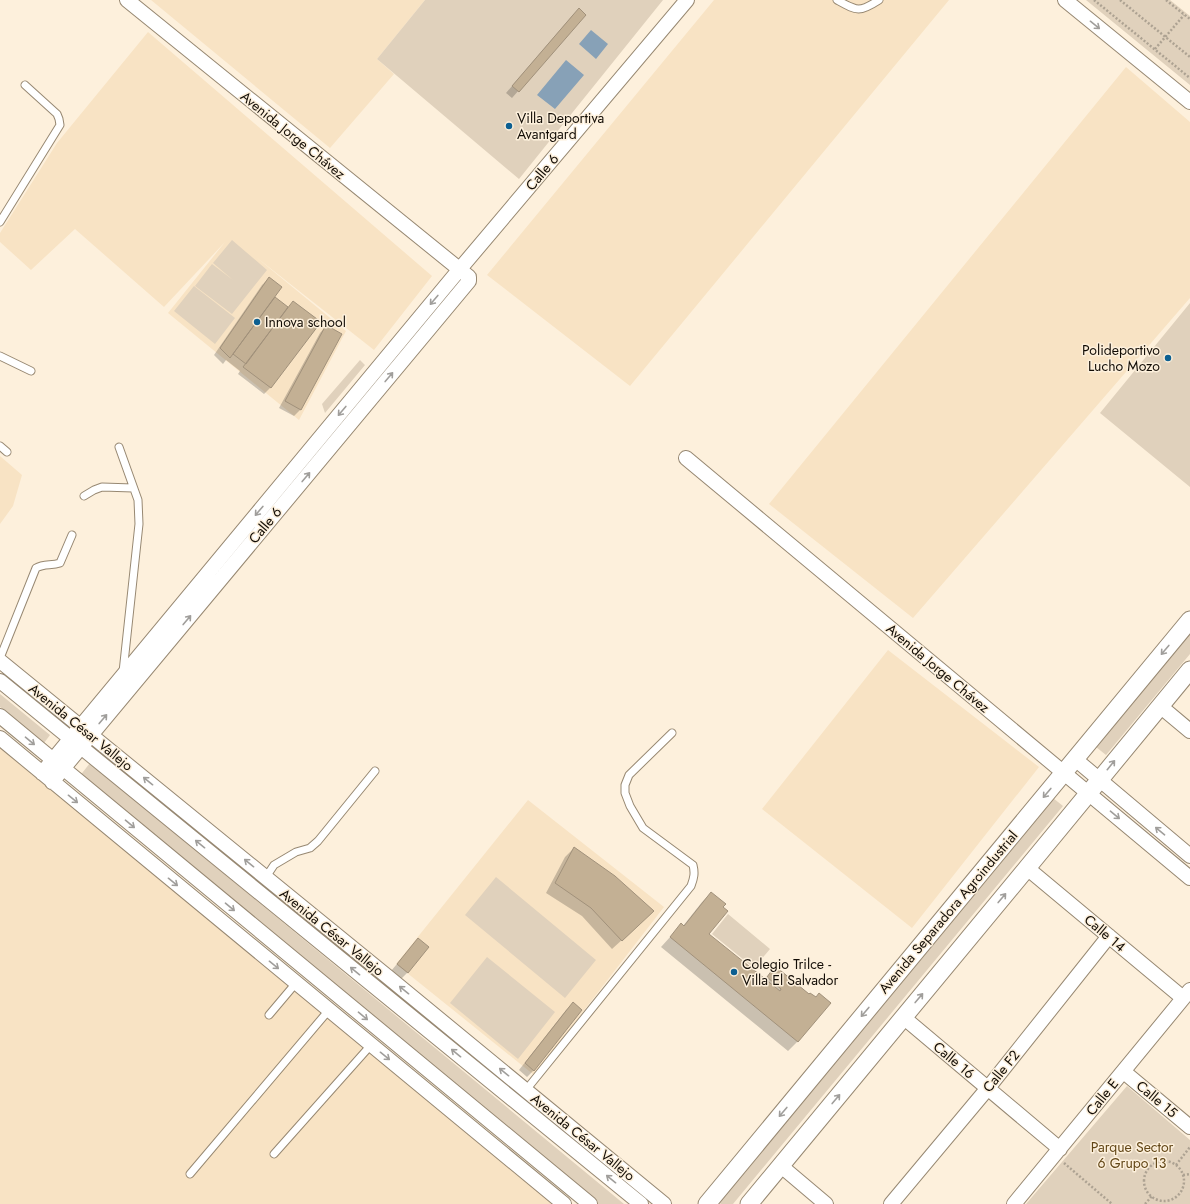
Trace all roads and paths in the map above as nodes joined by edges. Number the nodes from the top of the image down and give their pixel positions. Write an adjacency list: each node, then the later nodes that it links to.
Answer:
1 (127, 0): 18 (street, Avenida Jorge Chávez)
2 (687, 0): 18 (street, Calle 6)
3 (836, 0): 4 (lane)
4 (879, 0)
5 (1065, 0): 16 (street, one-way to 16)
6 (1094, 0): 12 (path)
7 (1120, 0): 11 (path)
8 (1166, 0): 9 (path)
9 (1184, 15): 10 (path); 11 (path)
10 (1190, 19)
11 (1165, 37): 12 (path); 13 (path)
12 (1155, 50): 14 (path)
13 (1190, 57)
14 (1190, 78)
15 (25, 85): 17 (lane)
16 (1190, 102)
17 (0, 222)
18 (459, 270): 30 (street, Calle 6)
19 (0, 356): 20 (lane)
20 (31, 371)
21 (0, 446): 23 (lane)
22 (119, 447): 25 (lane)
23 (7, 452)
24 (686, 458): 45 (street, Avenida Jorge Chávez)
25 (133, 488): 26 (lane); 32 (lane)
26 (84, 496)
27 (72, 535): 29 (lane)
28 (1190, 620): 42 (street, Avenida Separadora Agroindustrial, one-way to 42)
29 (0, 659): 37 (street, Avenida César Vallejo)
30 (141, 664): 32 (street, Calle 6); 34 (street, Calle 6)
31 (1190, 670): 35 (street)
32 (123, 676): 34 (street, Calle 6)
33 (0, 681): 41 (street, Avenida César Vallejo)
34 (111, 700): 37 (street, Calle 6)
35 (1160, 706): 38 (street); 47 (street, one-way to 35)
36 (0, 716): 43 (street, one-way to 43)
37 (86, 731): 41 (street, Calle 6); 50 (street, Avenida César Vallejo, one-way to 37)
38 (1190, 731)
39 (672, 733): 61 (lane)
40 (0, 738): 46 (street)
41 (76, 742): 43 (street, Calle 6); 75 (street, Avenida César Vallejo, one-way to 41)
42 (1075, 759): 45 (street, Avenida Separadora Agroindustrial); 47 (street, Avenida Jorge Chávez)
43 (57, 764): 46 (street, Calle 6); 74 (street, one-way to 74)
44 (375, 772): 50 (lane)
45 (1064, 772): 47 (street, Avenida Jorge Chávez); 77 (street, Avenida Separadora Agroindustrial, one-way to 77)
46 (47, 778): 53 (street, one-way to 53)
47 (1094, 786): 48 (street, Avenida Jorge Chávez, one-way to 47); 49 (street); 51 (street, Avenida Jorge Chávez, one-way to 51)
48 (1190, 856)
49 (1027, 868): 52 (street, Calle 14); 57 (street, one-way to 49)
50 (266, 877): 61 (street, Avenida César Vallejo, one-way to 50)
51 (1190, 878)
52 (1109, 936): 54 (street, Calle 14); 60 (street, Calle F2)
53 (296, 983): 55 (street); 56 (lane)
54 (1186, 994): 59 (street, Calle E)
55 (329, 1010): 58 (street); 68 (lane)
56 (269, 1015)
57 (903, 1017): 60 (street, Calle 16); 67 (street, one-way to 57)
58 (371, 1044): 65 (lane); 73 (street, one-way to 73)
59 (1124, 1072): 62 (street, Calle 15); 64 (street, Calle E)
60 (988, 1088): 64 (street, Calle 16); 80 (street, Calle F2)
61 (526, 1090): 76 (street, Avenida César Vallejo)
62 (1190, 1127)
63 (1190, 1147): 66 (path)
64 (1057, 1152): 81 (street, Calle E); 82 (path)
65 (274, 1154)
66 (1176, 1165): 70 (path); 71 (path)
67 (781, 1166): 78 (street); 79 (street)
68 (190, 1174)
69 (1190, 1174): 70 (path)
70 (1183, 1175): 72 (path)
71 (1152, 1196): 72 (path); 83 (path)
72 (1163, 1202)
73 (564, 1204)
74 (590, 1204)
75 (641, 1204)
76 (664, 1204)
77 (706, 1204)
78 (749, 1204)
79 (826, 1204)
80 (891, 1204)
81 (1014, 1204)
82 (1112, 1204)
83 (1145, 1204)

